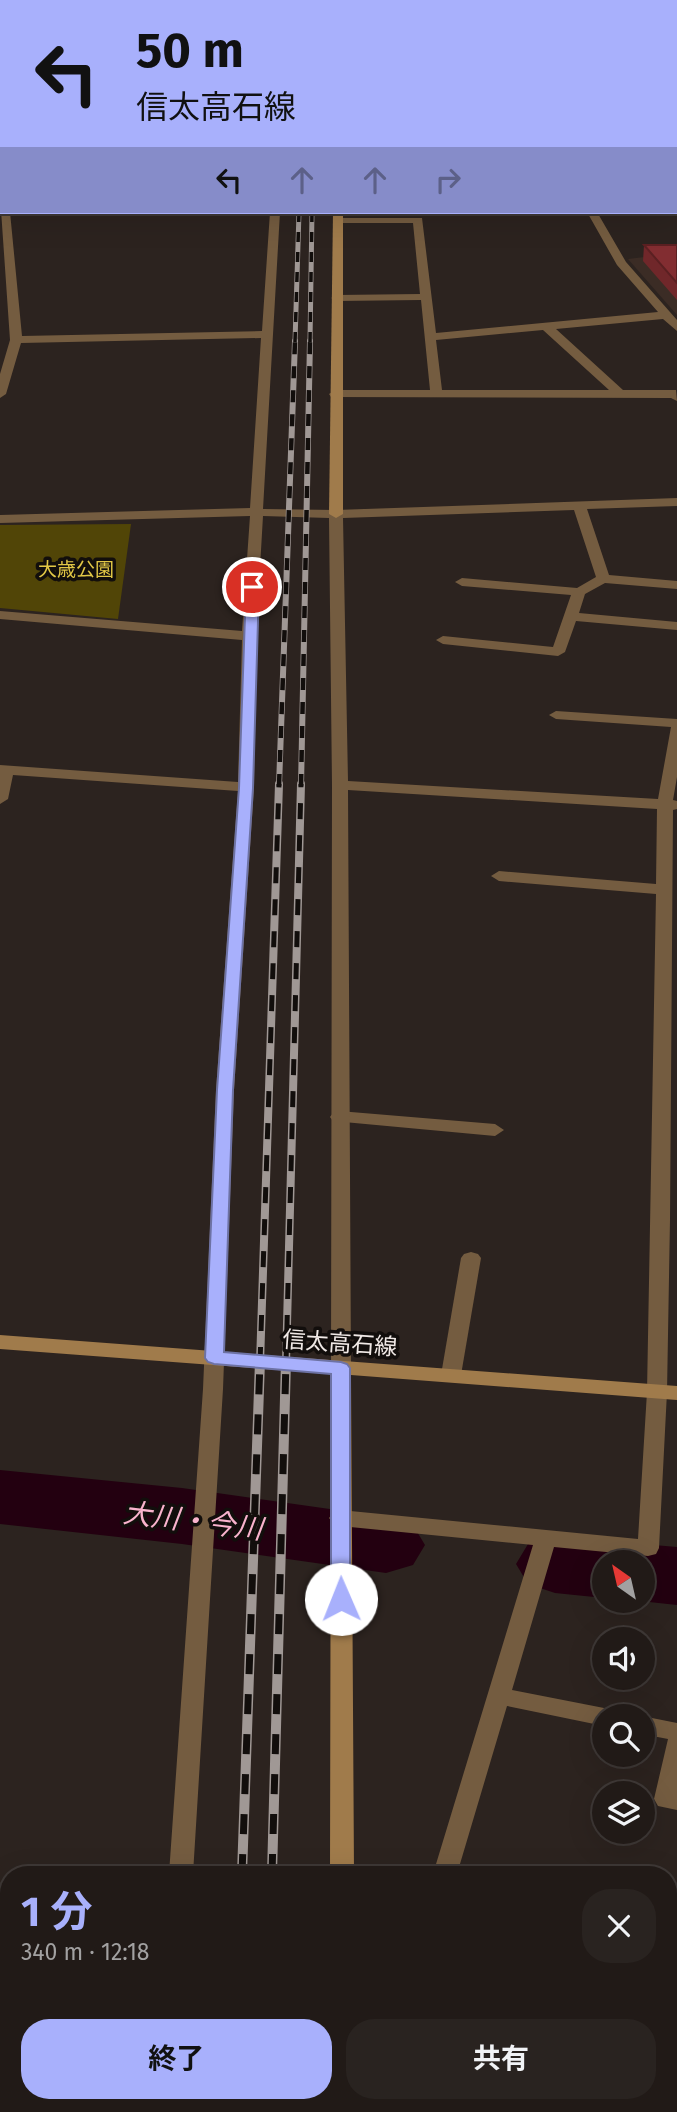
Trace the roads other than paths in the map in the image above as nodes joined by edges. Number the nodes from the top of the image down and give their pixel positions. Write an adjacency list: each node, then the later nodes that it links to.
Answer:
1 (5, 214): 12 (street)
2 (275, 214): 10 (street)
3 (593, 214): 7 (street)
4 (338, 216): 5 (street); 6 (street)
5 (426, 297): 6 (street); 11 (street)
6 (337, 298): 14 (street)
7 (666, 315): 8 (street); 9 (street)
8 (547, 327): 11 (street); 16 (street)
9 (677, 327)
10 (268, 334): 12 (street); 20 (street)
11 (430, 337): 15 (street)
12 (16, 340): 13 (street)
13 (0, 394)
14 (335, 394): 15 (street); 21 (street)
15 (436, 394): 16 (street)
16 (620, 394): 17 (street)
17 (677, 395)
18 (677, 502): 19 (street)
19 (579, 505): 21 (street); 23 (street)
20 (257, 514): 21 (street); 22 (street); 30 (street)
21 (336, 514): 35 (street)
22 (0, 519)
23 (603, 579): 25 (street); 26 (street)
24 (462, 582): 26 (street)
25 (677, 585)
26 (579, 592): 28 (street)
27 (0, 615): 30 (street)
28 (571, 616): 29 (street); 31 (street)
29 (677, 626)
30 (249, 636): 36 (street)
31 (443, 640)
32 (556, 715): 33 (street)
33 (677, 726): 38 (street)
34 (3, 770): 36 (street); 37 (street)
35 (340, 785): 38 (street); 43 (street)
36 (246, 788): 48 (street)
37 (0, 799)
38 (671, 805): 40 (street)
39 (499, 876): 40 (street)
40 (664, 890): 41 (street)
41 (670, 943): 42 (street)
42 (670, 1049): 45 (street)
43 (339, 1117): 44 (street); 49 (street)
44 (495, 1130)
45 (669, 1221): 51 (street)
46 (471, 1258): 50 (street)
47 (0, 1342): 48 (street, 信太高石線)
48 (214, 1358): 49 (street, 信太高石線); 60 (street)
49 (341, 1368): 50 (street, 信太高石線); 52 (street)
50 (451, 1375): 51 (street, 信太高石線)
51 (667, 1392): 53 (street)
52 (340, 1518): 53 (street); 61 (street)
53 (546, 1538): 54 (street)
54 (499, 1696): 55 (street); 62 (street)
55 (592, 1715)
56 (655, 1728): 57 (street)
57 (677, 1732)
58 (677, 1744): 59 (street)
59 (677, 1801)
60 (182, 1866)
61 (342, 1866)
62 (447, 1866)

